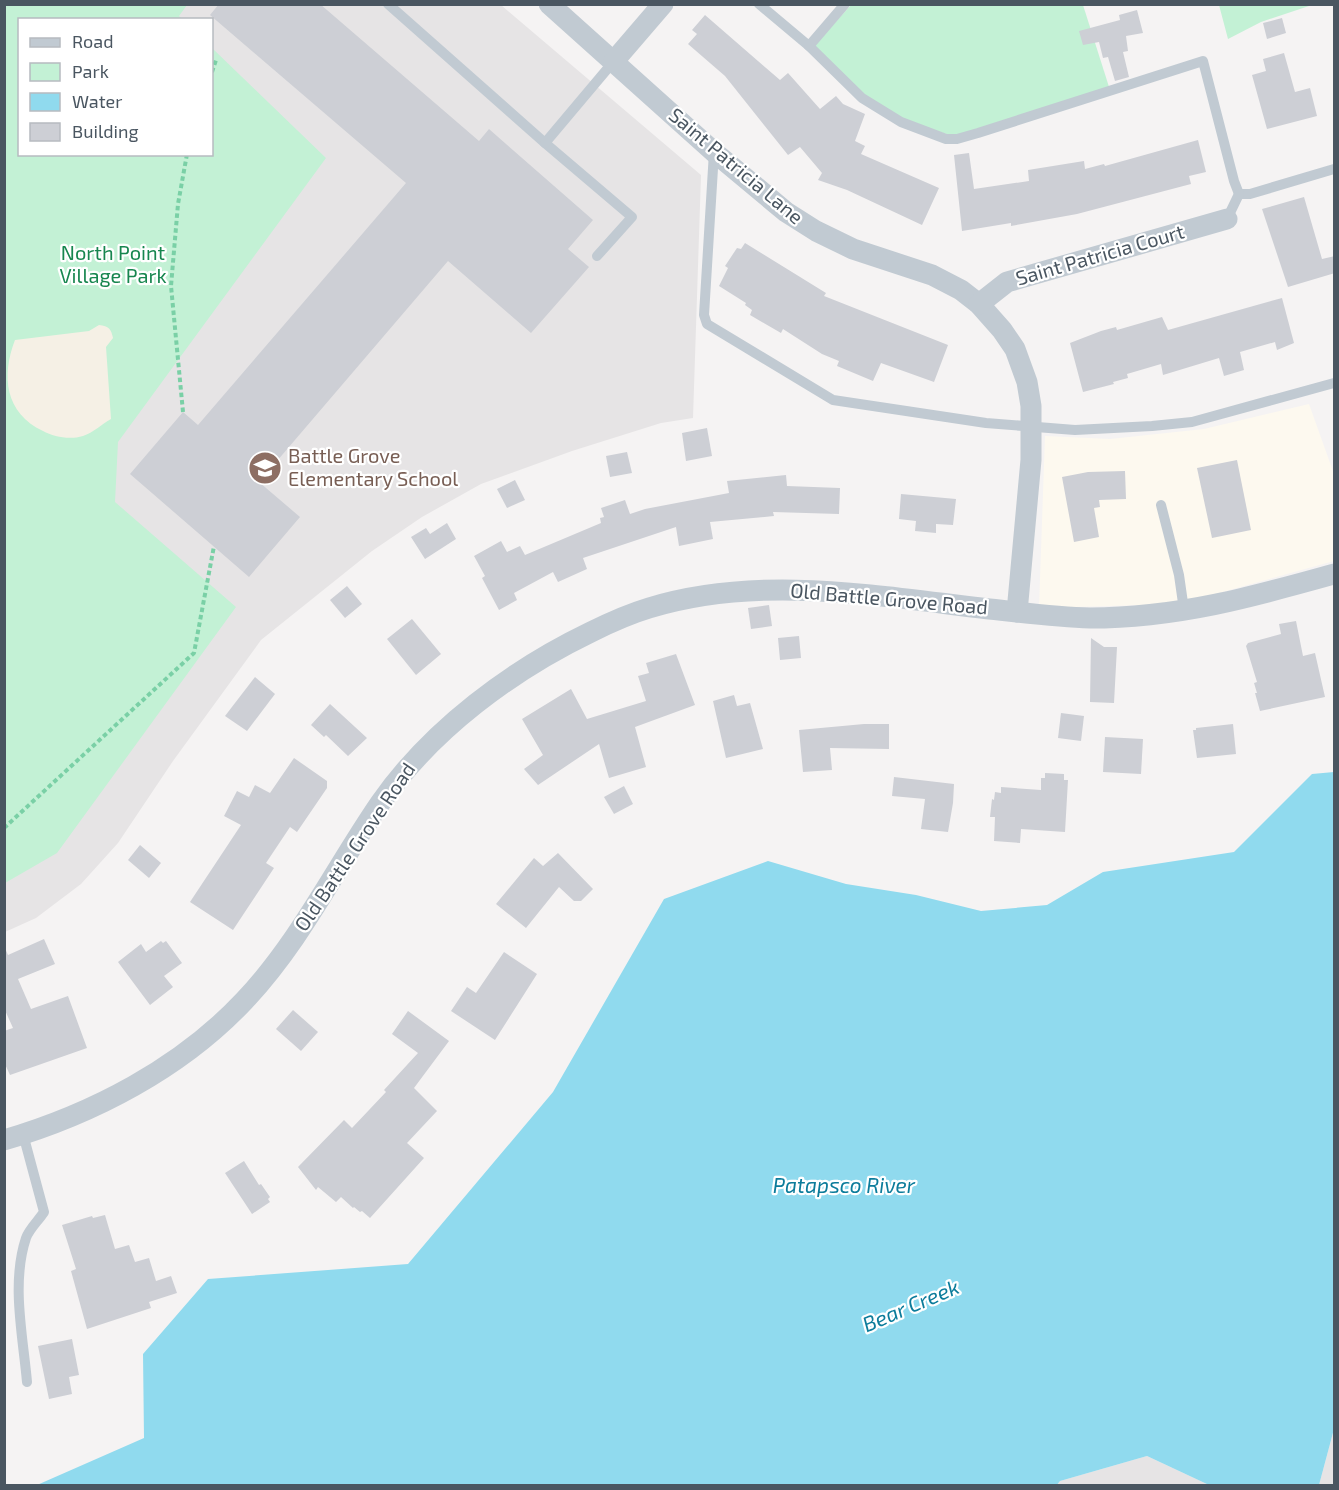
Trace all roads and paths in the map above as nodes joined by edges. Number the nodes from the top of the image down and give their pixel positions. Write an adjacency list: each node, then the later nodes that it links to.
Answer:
1 (388, 4): 10 (lane)
2 (549, 4): 8 (street, Saint Patricia Lane)
3 (663, 4): 8 (street)
4 (759, 4): 6 (lane)
5 (845, 4): 6 (lane)
6 (809, 46): 14 (lane)
7 (216, 60): 9 (path)
8 (614, 61): 10 (lane); 11 (street, Saint Patricia Lane)
9 (213, 69)
10 (545, 143): 16 (lane)
11 (714, 152): 17 (street, Saint Patricia Lane); 20 (lane)
12 (187, 156): 19 (path)
13 (1335, 169): 14 (lane)
14 (1239, 194): 15 (lane)
15 (1227, 219): 17 (street, Saint Patricia Court)
16 (597, 256)
17 (979, 304): 20 (street, Saint Patricia Lane)
18 (1335, 383): 20 (lane)
19 (183, 412)
20 (1031, 426): 25 (street, Saint Patricia Lane)
21 (1161, 505): 24 (lane)
22 (214, 546): 26 (path)
23 (1335, 574): 24 (street, Old Battle Grove Road)
24 (1184, 610): 25 (street, Old Battle Grove Road)
25 (1017, 612): 27 (street, Old Battle Grove Road)
26 (4, 828)
27 (14, 1137): 28 (lane)
28 (27, 1382)

